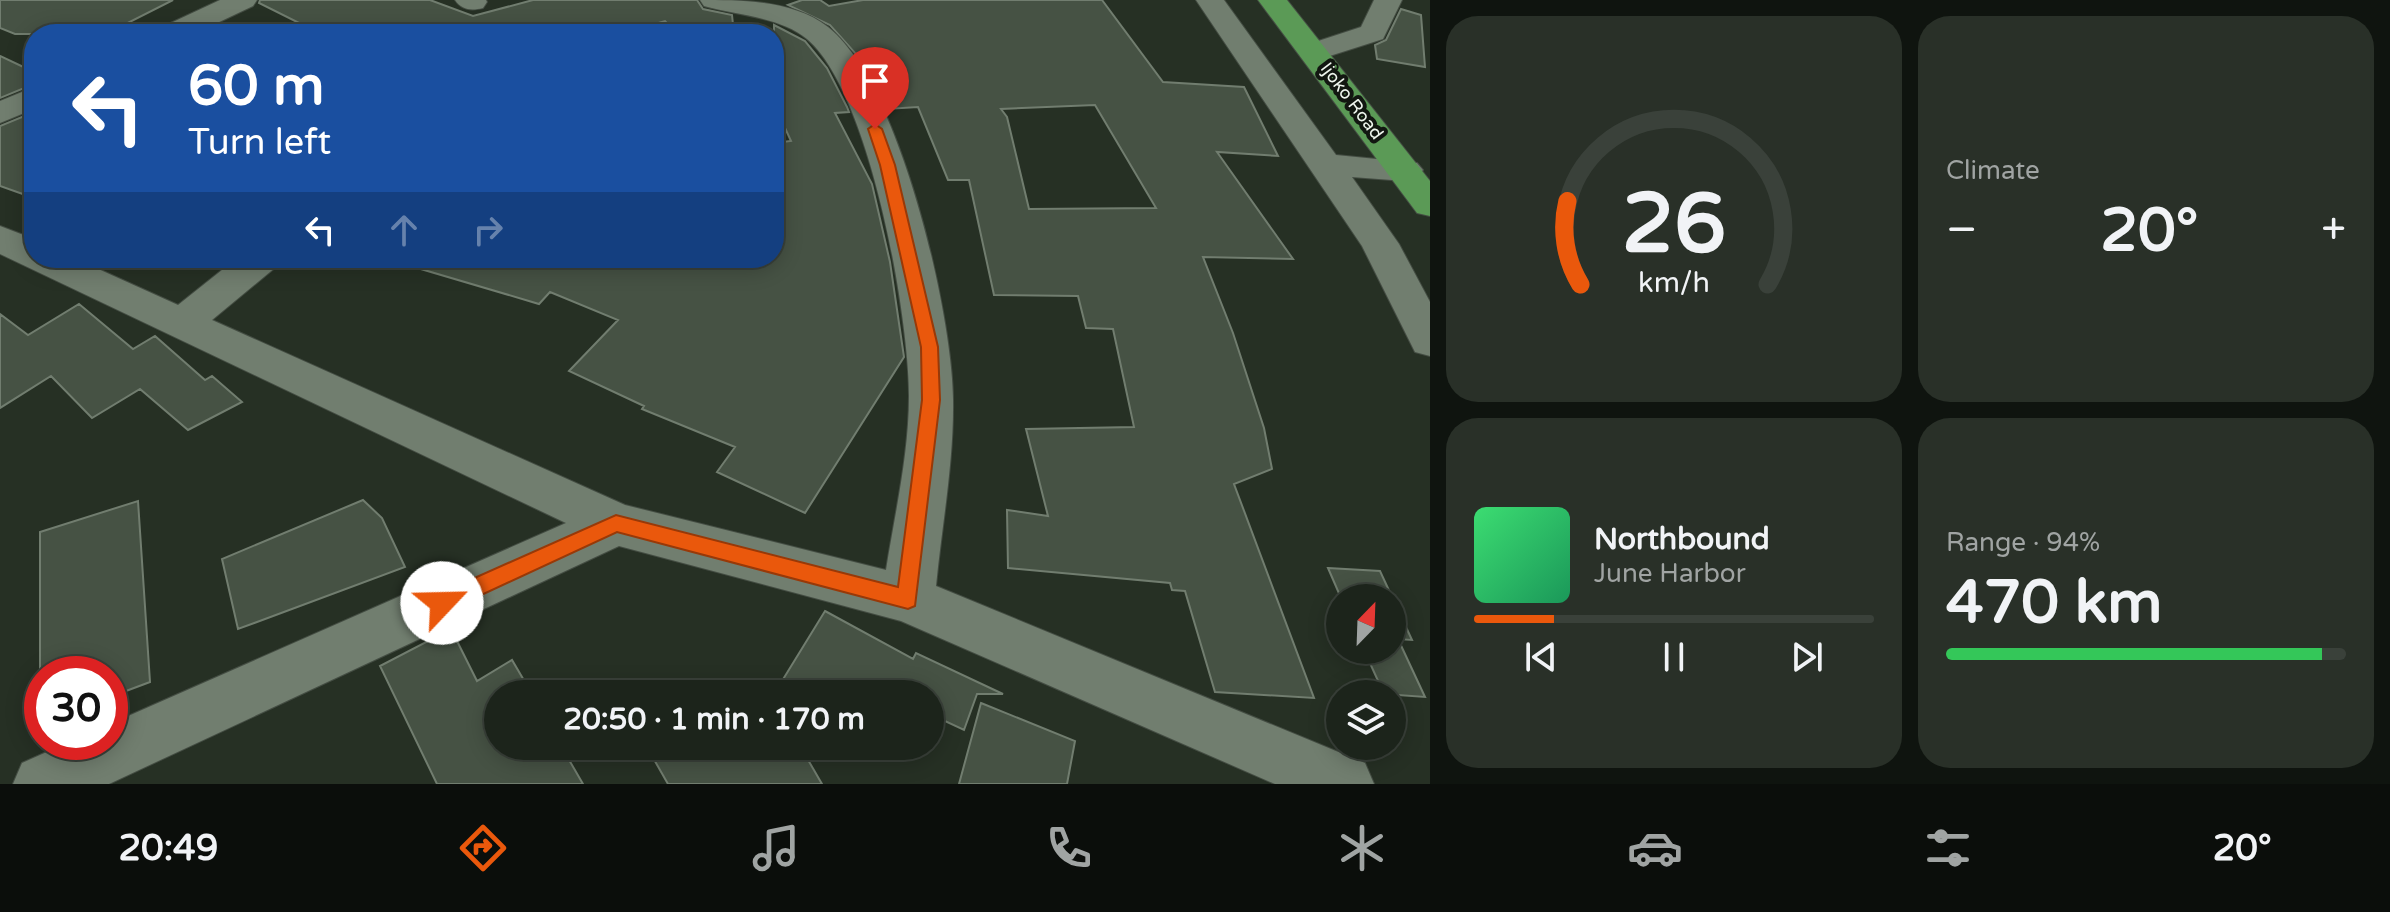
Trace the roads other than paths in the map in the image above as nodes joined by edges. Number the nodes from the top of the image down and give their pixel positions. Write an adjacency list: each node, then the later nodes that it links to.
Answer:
1 (243, 0): 6 (street)
2 (714, 0): 18 (street)
3 (1210, 0): 10 (street)
4 (1272, 0): 7 (main road, Ijoko Road)
5 (1388, 0): 7 (street)
6 (191, 24)
7 (1314, 52): 11 (main road, Ijoko Road)
8 (24, 102): 9 (street)
9 (0, 113)
10 (1325, 165): 11 (street); 16 (street)
11 (1405, 170): 12 (main road, Ijoko Road)
12 (1430, 205)
13 (58, 268): 15 (street)
14 (250, 268): 15 (street)
15 (182, 323): 17 (street)
16 (1430, 341)
17 (616, 524): 18 (street); 19 (street)
18 (908, 599): 20 (street)
19 (43, 784)
20 (1344, 784)

